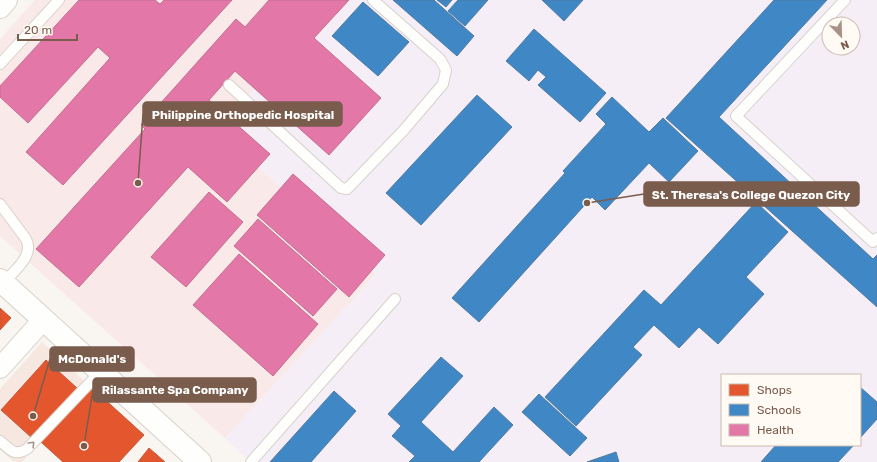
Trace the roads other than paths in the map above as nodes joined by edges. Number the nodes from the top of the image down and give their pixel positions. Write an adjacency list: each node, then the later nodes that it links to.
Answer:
1 (6, 0): 5 (main road)
2 (59, 0): 6 (lane)
3 (373, 0): 7 (lane)
4 (845, 0): 9 (lane)
5 (0, 6)
6 (0, 64)
7 (229, 85)
8 (0, 204): 10 (lane)
9 (877, 238)
10 (2, 282): 12 (main road)
11 (395, 299): 17 (lane)
12 (43, 320): 13 (street); 14 (main road)
13 (0, 368)
14 (101, 372): 15 (lane, one-way to 14); 16 (main road)
15 (0, 440)
16 (200, 462)
17 (250, 462)

